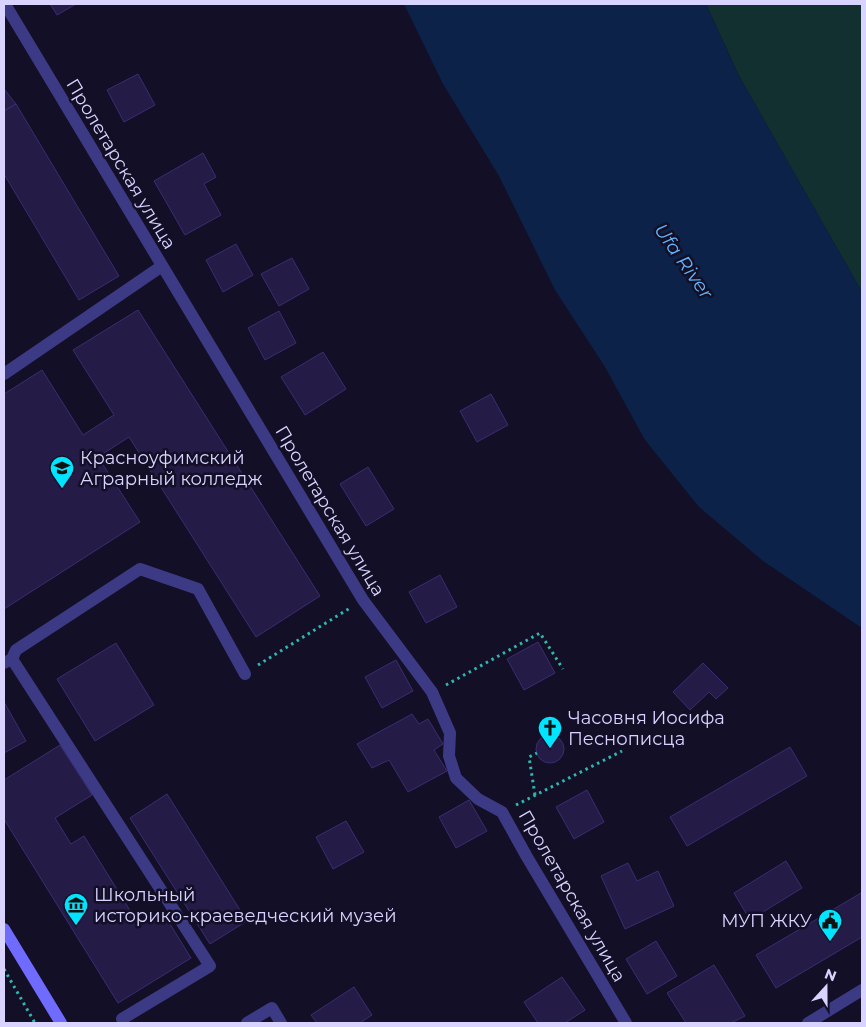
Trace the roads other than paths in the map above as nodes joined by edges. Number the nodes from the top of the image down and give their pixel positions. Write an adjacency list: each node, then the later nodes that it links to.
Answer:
1 (5, 4): 2 (street, Пролетарская улица)
2 (162, 266): 3 (street); 12 (street, Пролетарская улица)
3 (4, 374)
4 (8, 661): 5 (street); 8 (street)
5 (245, 674)
6 (4, 930): 9 (main road)
7 (862, 990): 13 (street)
8 (122, 1020)
9 (61, 1023)
10 (246, 1023): 11 (street)
11 (281, 1023)
12 (626, 1023)
13 (808, 1023)

